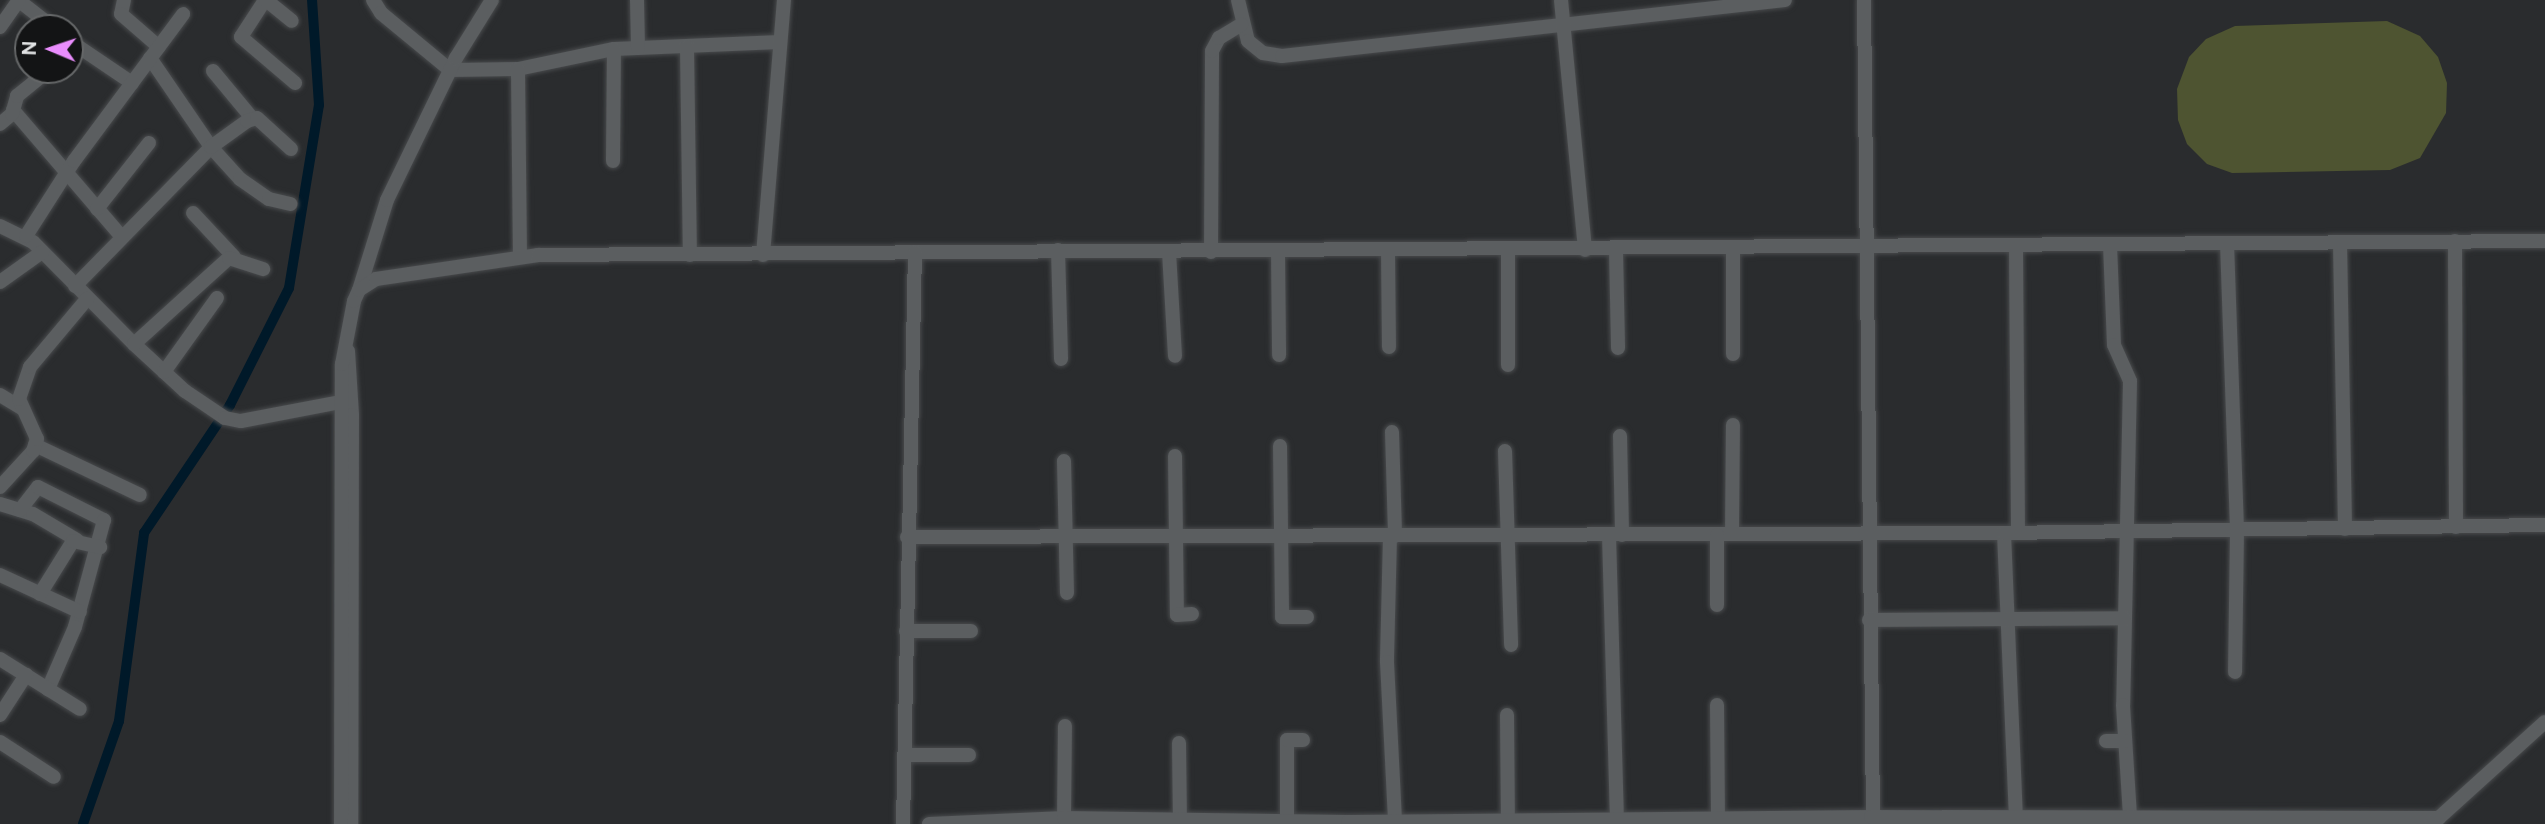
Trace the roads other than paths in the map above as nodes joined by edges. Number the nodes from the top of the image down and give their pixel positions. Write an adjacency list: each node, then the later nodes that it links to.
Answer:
1 (18, 0): 12 (street); 16 (street)
2 (124, 0): 22 (street)
3 (265, 0): 14 (street); 28 (street)
4 (373, 0): 25 (street)
5 (492, 0): 25 (street)
6 (637, 0): 20 (street)
7 (784, 0): 18 (street)
8 (1238, 0): 15 (street)
9 (1560, 0): 17 (street)
10 (1785, 0): 17 (street)
11 (1864, 0): 50 (street)
12 (36, 14)
13 (183, 14): 22 (street)
14 (292, 20)
15 (1241, 25): 17 (street); 59 (street)
16 (0, 27)
17 (1563, 27): 53 (street)
18 (780, 42): 19 (street); 63 (street)
19 (687, 47): 20 (street); 62 (street)
20 (638, 48): 21 (street)
21 (614, 49): 24 (street); 36 (street)
22 (155, 52): 27 (street); 34 (street)
23 (84, 54): 27 (street)
24 (518, 69): 25 (street); 65 (street)
25 (450, 70): 69 (street)
26 (213, 71): 31 (street)
27 (132, 83): 37 (street)
28 (295, 83)
29 (32, 84): 30 (street)
30 (13, 110): 32 (street); 37 (street)
31 (252, 118): 34 (street); 35 (street)
32 (0, 124)
33 (149, 143): 39 (street)
34 (211, 147): 38 (street); 43 (street)
35 (291, 149)
36 (613, 161)
37 (65, 174): 39 (street); 42 (street)
38 (290, 204)
39 (97, 209): 43 (street)
40 (193, 213): 64 (street)
41 (0, 226): 42 (street)
42 (26, 236): 56 (street)
43 (122, 237): 68 (street)
44 (2455, 241): 45 (street); 46 (street); 98 (street)
45 (2545, 241)
46 (2340, 242): 47 (street); 99 (street)
47 (2227, 243): 48 (street); 100 (street)
48 (2110, 245): 49 (street); 102 (street)
49 (2016, 246): 50 (street); 103 (street)
50 (1867, 248): 51 (street); 101 (street)
51 (1733, 249): 54 (street); 76 (street)
52 (1058, 250): 57 (street); 58 (street); 79 (street)
53 (1585, 250): 54 (street); 55 (street)
54 (1616, 250): 74 (street)
55 (1508, 251): 61 (street); 80 (street)
56 (43, 252): 67 (street); 68 (street)
57 (915, 252): 63 (street); 111 (street)
58 (1169, 252): 59 (street); 78 (street)
59 (1211, 252): 60 (street)
60 (1278, 252): 61 (street); 77 (street)
61 (1388, 252): 73 (street)
62 (690, 255): 63 (street); 65 (street)
63 (764, 255)
64 (234, 257): 66 (street); 72 (street)
65 (520, 257): 69 (street)
66 (263, 269)
67 (0, 282)
68 (75, 286): 71 (street)
69 (359, 290): 75 (street)
70 (217, 298): 81 (street)
71 (87, 299): 72 (street); 84 (street)
72 (134, 344): 81 (street)
73 (1389, 347)
74 (1618, 348)
75 (347, 350): 83 (street); 161 (street)
76 (1733, 354)
77 (1279, 355)
78 (1175, 356)
79 (1061, 359)
80 (1508, 365)
81 (164, 372): 83 (street)
82 (0, 395): 84 (street)
83 (341, 402): 160 (street)
84 (22, 408): 88 (street)
85 (1733, 425): 104 (street)
86 (1392, 432): 110 (street)
87 (1620, 436): 106 (street)
88 (35, 445): 93 (street); 94 (street)
89 (1280, 446): 109 (street)
90 (1505, 451): 105 (street)
91 (1175, 456): 108 (street)
92 (1064, 461): 112 (street)
93 (0, 487)
94 (140, 495)
95 (0, 504): 96 (street)
96 (20, 510): 113 (street); 114 (street)
97 (2545, 525): 98 (street)
98 (2456, 527): 99 (street)
99 (2345, 529): 100 (street)
100 (2236, 531): 102 (street); 129 (street)
101 (1868, 532): 103 (street); 104 (street); 124 (street)
102 (2128, 532): 103 (street); 122 (street)
103 (2011, 533): 123 (street)
104 (1732, 534): 107 (street)
105 (1510, 535): 106 (street); 110 (street); 127 (street)
106 (1615, 535): 107 (street); 151 (street)
107 (1717, 535): 118 (street)
108 (1175, 536): 109 (street); 112 (street); 120 (street)
109 (1281, 536): 110 (street); 121 (street)
110 (1392, 536): 157 (street)
111 (907, 537): 112 (street); 125 (street)
112 (1066, 537): 116 (street)
113 (77, 540): 114 (street); 117 (street)
114 (100, 547): 119 (street)
115 (0, 575): 117 (street)
116 (1067, 593)
117 (40, 594): 119 (street)
118 (1717, 605)
119 (80, 612): 131 (street)
120 (1192, 614)
121 (1307, 617)
122 (2124, 618): 123 (street); 140 (street)
123 (2007, 619): 124 (street); 149 (street)
124 (1869, 620): 152 (street)
125 (906, 631): 126 (street); 143 (street)
126 (971, 631)
127 (1511, 645)
128 (0, 659): 130 (street)
129 (2235, 672)
130 (26, 675): 131 (street); 134 (street)
131 (48, 689): 133 (street)
132 (1717, 705): 148 (street)
133 (80, 709)
134 (0, 715)
135 (1507, 715): 158 (street)
136 (2545, 722): 154 (street)
137 (1065, 726): 147 (street)
138 (1303, 740): 156 (street)
139 (2106, 741): 140 (street)
140 (2125, 741): 146 (street)
141 (0, 742): 145 (street)
142 (1179, 743): 150 (street)
143 (904, 755): 144 (street); 162 (street)
144 (969, 755)
145 (54, 777)
146 (2130, 817): 149 (street); 154 (street)
147 (1064, 818): 150 (street); 163 (street)
148 (1718, 818): 152 (street); 153 (street)
149 (2016, 818): 152 (street)
150 (1180, 820): 155 (street)
151 (1617, 820): 153 (street); 158 (street)
152 (1872, 820)
153 (1691, 821)
154 (2435, 821)
155 (1233, 822): 156 (street)
156 (1287, 822): 159 (street)
157 (1395, 822): 158 (street); 159 (street)
158 (1514, 822)
159 (1348, 823)
160 (341, 824)
161 (351, 824)
162 (903, 824)
163 (929, 824)

